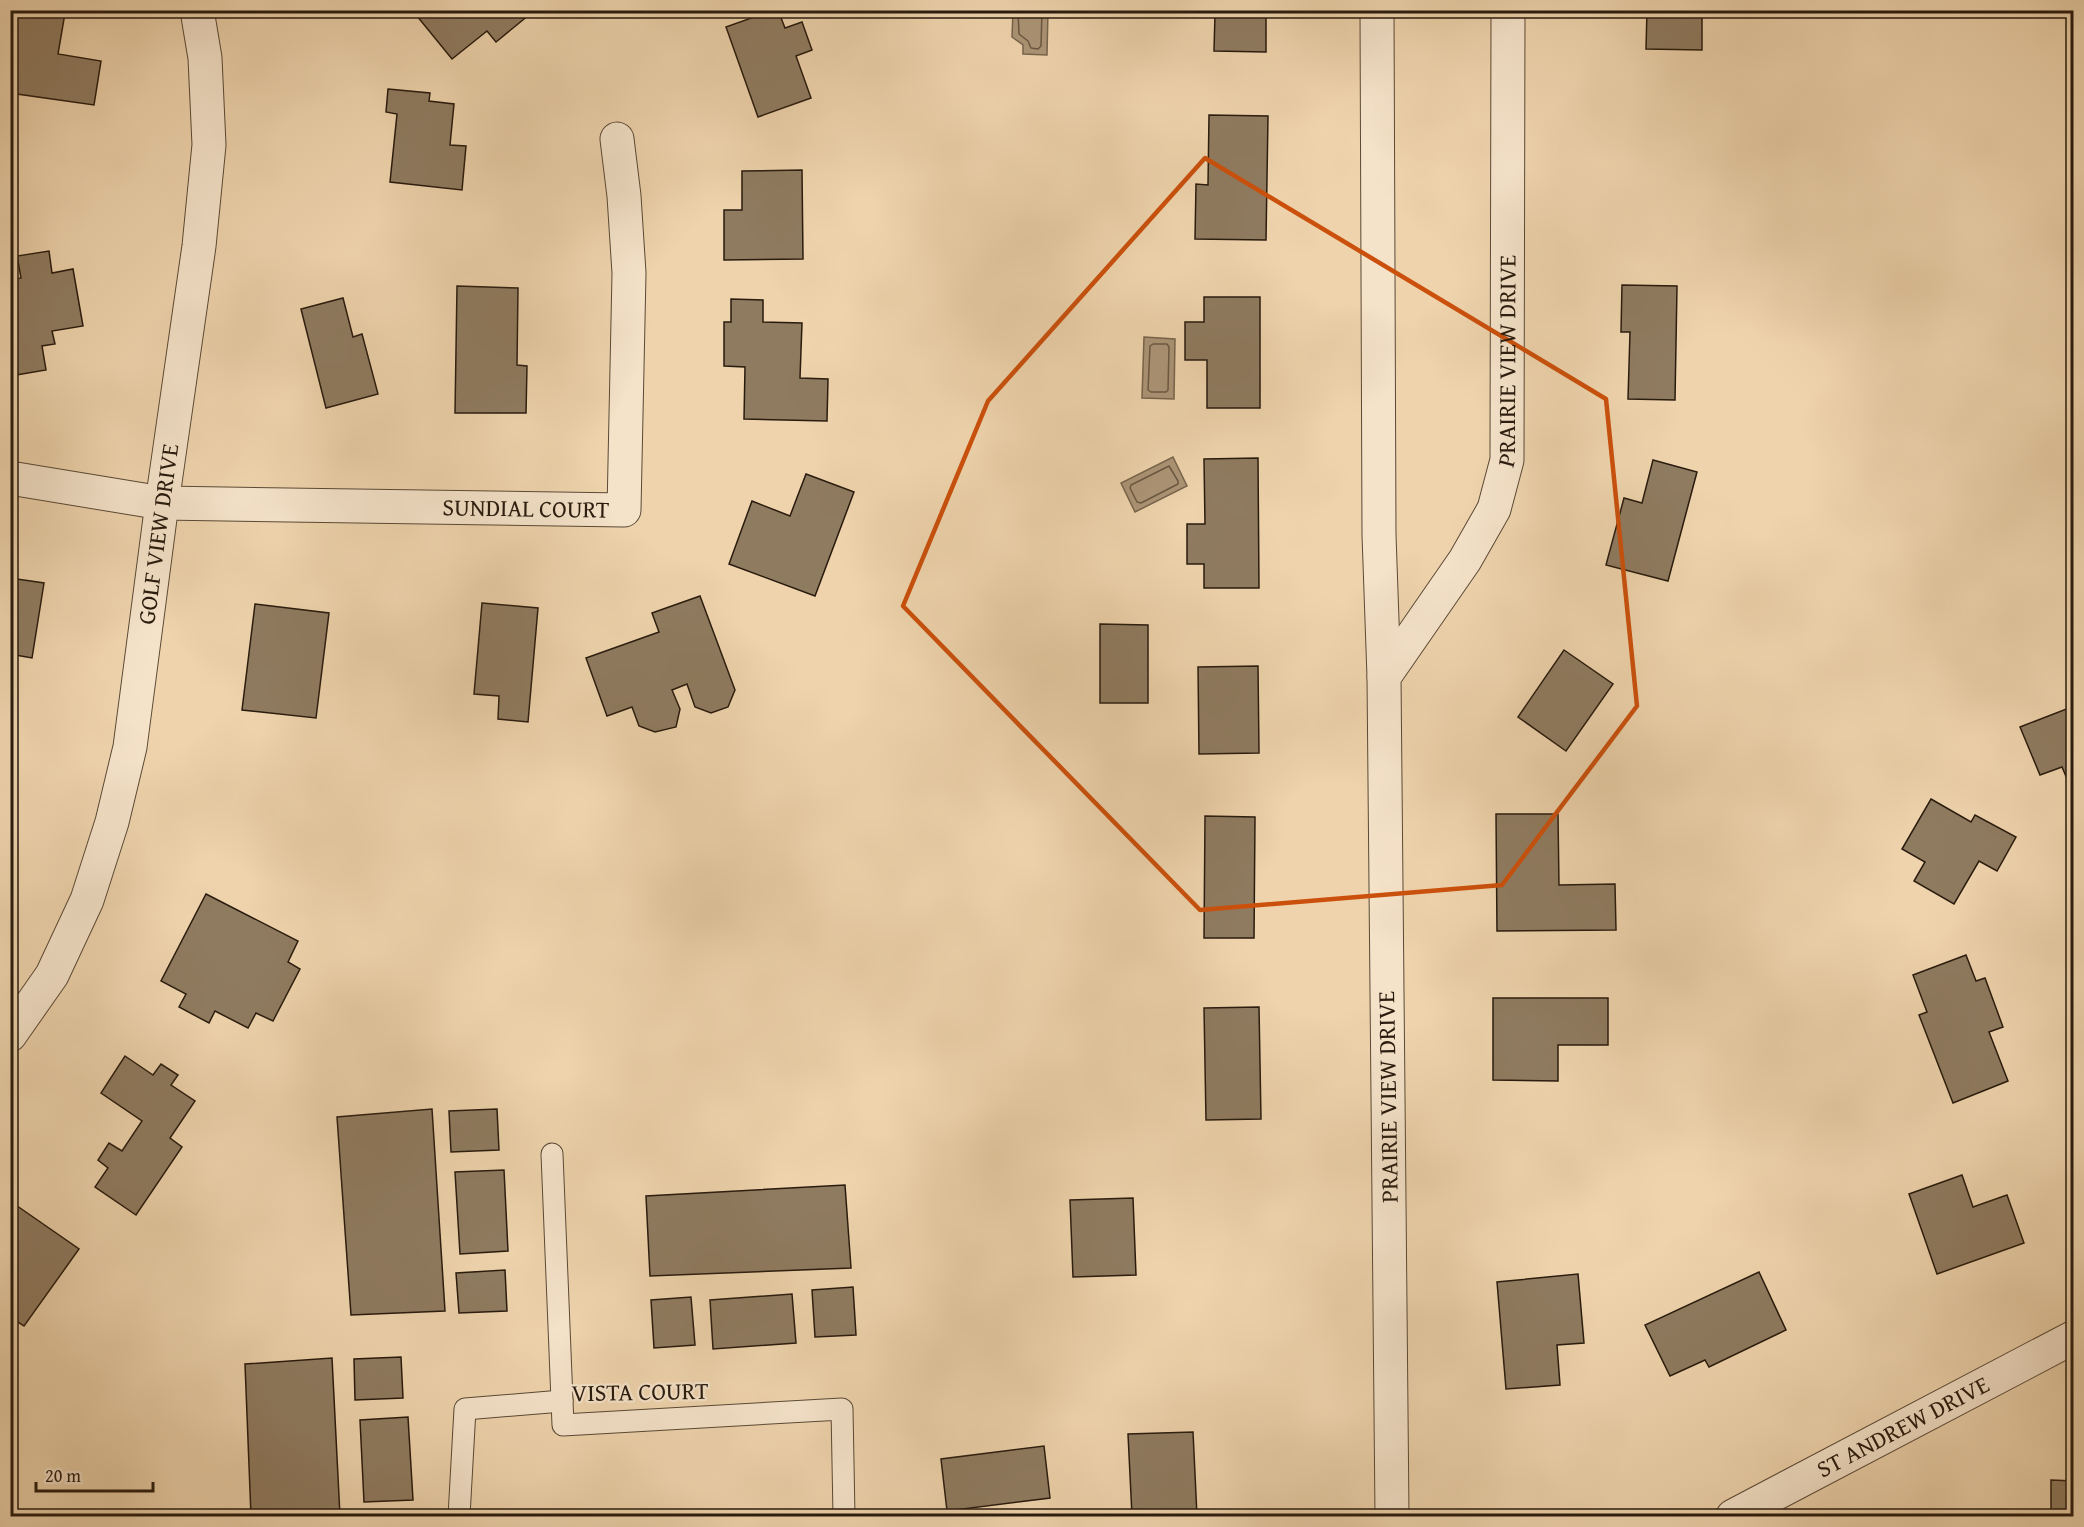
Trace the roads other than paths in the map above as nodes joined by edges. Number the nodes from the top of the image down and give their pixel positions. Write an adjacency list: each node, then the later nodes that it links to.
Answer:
1 (197, 10): 6 (street, GOLF VIEW DRIVE)
2 (1377, 10): 7 (street, PRAIRIE VIEW DRIVE)
3 (1508, 10): 7 (street, PRAIRIE VIEW DRIVE)
4 (617, 139): 6 (street, SUNDIAL COURT)
5 (10, 478): 6 (street)
6 (162, 503): 8 (street, GOLF VIEW DRIVE)
7 (1384, 677): 14 (street, PRAIRIE VIEW DRIVE)
8 (10, 1035)
9 (552, 1154): 11 (lane, VISTA COURT)
10 (2073, 1336): 15 (street, ST ANDREW DRIVE)
11 (562, 1401): 12 (lane); 13 (lane, VISTA COURT)
12 (459, 1516)
13 (844, 1516)
14 (1392, 1516)
15 (1733, 1516)

